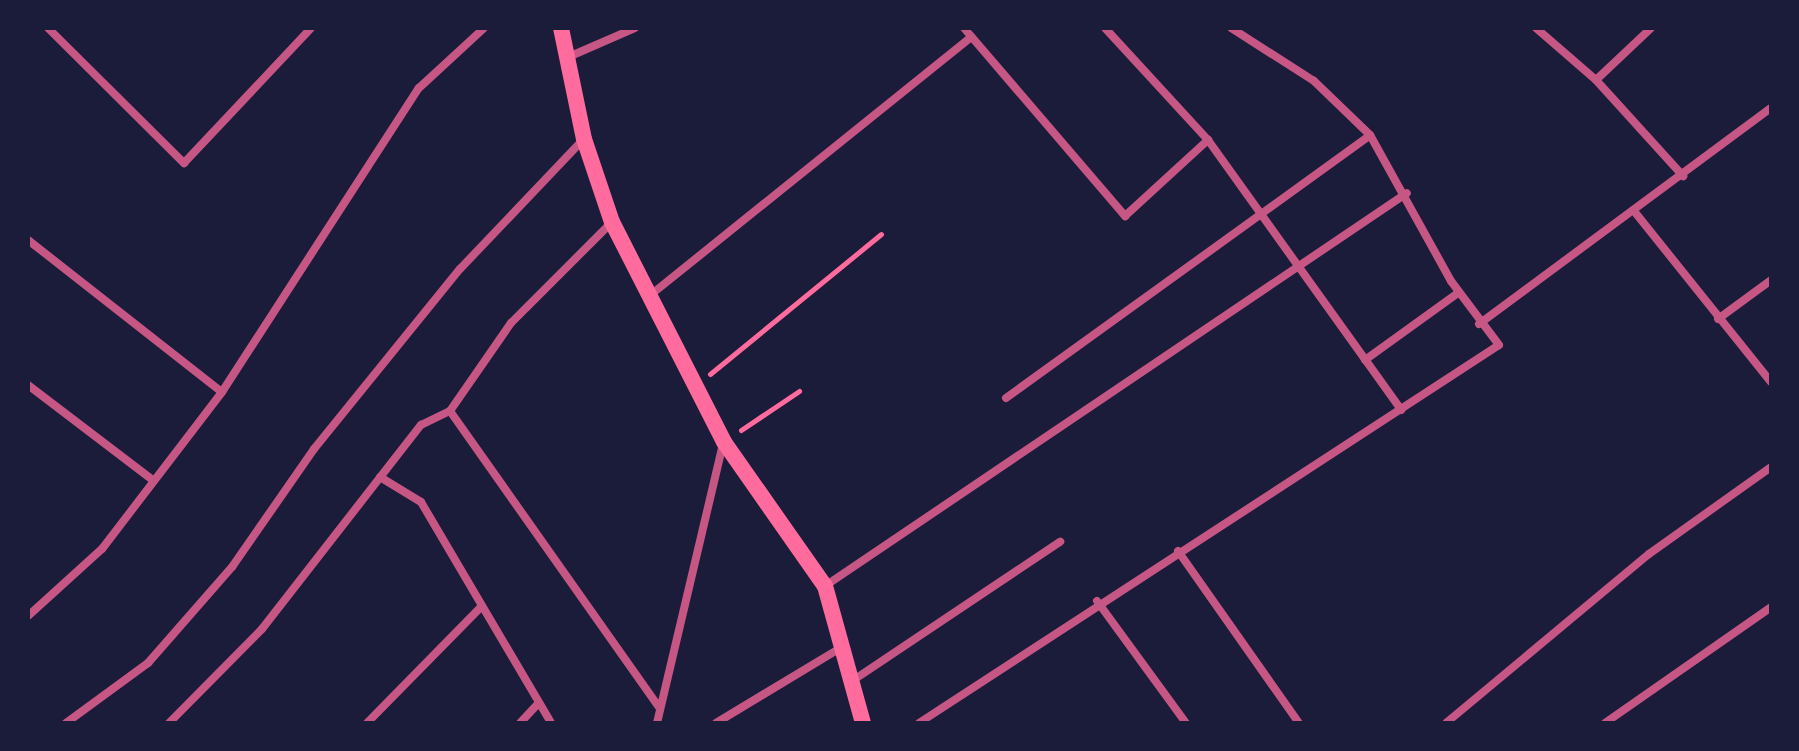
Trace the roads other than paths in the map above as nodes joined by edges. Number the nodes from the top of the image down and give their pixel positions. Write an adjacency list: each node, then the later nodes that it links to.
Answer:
1 (48, 28): 2 (street)
2 (311, 28)
3 (484, 28): 33 (street)
4 (561, 28): 12 (main road)
5 (635, 28): 12 (street)
6 (964, 28): 11 (street)
7 (1105, 28): 17 (street)
8 (1231, 28): 15 (street)
9 (1536, 28): 13 (street)
10 (1651, 28): 13 (street)
11 (971, 37): 17 (street); 27 (street)
12 (564, 60): 16 (main road)
13 (1596, 80): 18 (street)
14 (1771, 108): 18 (street)
15 (1370, 135): 19 (street); 21 (street)
16 (584, 139): 22 (main road); 52 (street)
17 (1208, 140): 21 (street)
18 (1683, 176): 20 (street)
19 (1407, 193): 24 (street); 26 (street)
20 (1634, 211): 28 (street); 29 (street)
21 (1264, 217): 24 (street); 34 (street)
22 (612, 222): 27 (main road); 36 (street)
23 (28, 240): 33 (street)
24 (1297, 266): 30 (street); 43 (street)
25 (1771, 280): 28 (street)
26 (1458, 293): 29 (street); 30 (street)
27 (646, 299): 37 (main road)
28 (1718, 319): 31 (street)
29 (1479, 324): 35 (street)
30 (1365, 360): 35 (street)
31 (1771, 382)
32 (28, 385): 40 (street)
33 (222, 392): 40 (street)
34 (1006, 398)
35 (1401, 410): 42 (street)
36 (450, 411): 39 (street); 51 (street)
37 (724, 442): 43 (main road); 51 (street)
38 (1771, 467): 63 (street)
39 (380, 477): 46 (street); 53 (street)
40 (154, 481): 47 (street)
41 (1060, 542): 49 (street)
42 (1178, 551): 44 (street); 62 (street)
43 (825, 586): 48 (main road)
44 (1097, 601): 60 (street); 61 (street)
45 (1771, 607): 64 (street)
46 (480, 608): 50 (street); 54 (street)
47 (30, 611)
48 (844, 645): 49 (main road); 58 (street)
49 (855, 679): 59 (main road)
50 (537, 705): 55 (street); 56 (street)
51 (659, 707): 57 (street)
52 (66, 723)
53 (169, 723)
54 (367, 723)
55 (520, 723)
56 (551, 723)
57 (657, 723)
58 (716, 723)
59 (863, 723)
60 (919, 723)
61 (1186, 723)
62 (1299, 723)
63 (1446, 723)
64 (1605, 723)

